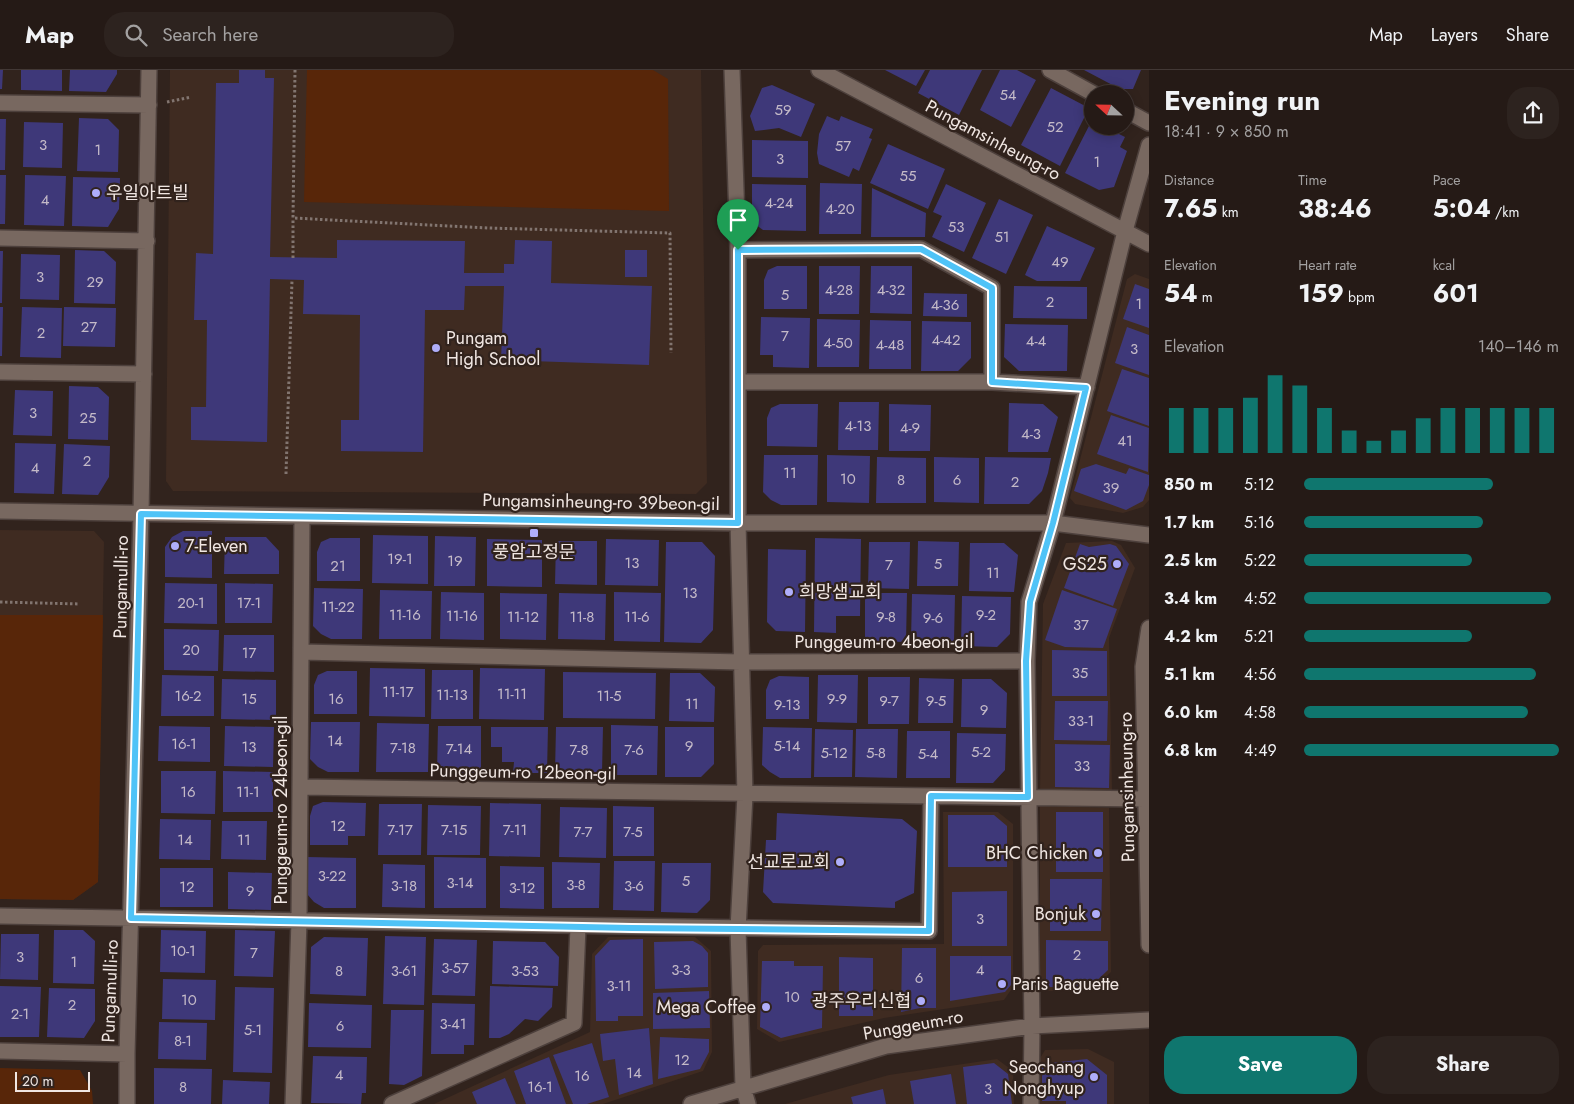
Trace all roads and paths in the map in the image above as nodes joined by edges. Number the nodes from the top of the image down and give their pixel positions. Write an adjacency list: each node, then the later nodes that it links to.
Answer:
1 (149, 70): 8 (street, Pungamulli-ro)
2 (295, 70): 12 (path)
3 (732, 70): 17 (street)
4 (819, 70): 13 (street, Pungamsinheung-ro)
5 (1050, 70): 6 (street)
6 (1084, 89)
7 (0, 103): 8 (street)
8 (149, 105): 15 (street, Pungamulli-ro)
9 (1134, 115): 10 (street)
10 (1149, 123)
11 (1149, 145): 13 (street)
12 (293, 218): 18 (path); 20 (path)
13 (1125, 231): 16 (street, Pungamsinheung-ro); 25 (street)
14 (0, 238): 15 (street)
15 (147, 241): 22 (street, Pungamulli-ro)
16 (1149, 244)
17 (738, 250): 23 (street); 24 (street)
18 (293, 258)
19 (292, 280): 26 (path)
20 (671, 353)
21 (0, 372): 22 (street)
22 (144, 374): 28 (street, Pungamulli-ro)
23 (739, 382): 24 (street); 30 (street)
24 (992, 382): 25 (street)
25 (1086, 388): 31 (street)
26 (286, 474)
27 (0, 511): 28 (street, Pungamsinheung-ro 39beon-gil)
28 (141, 514): 29 (street, Pungamsinheung-ro 39beon-gil); 45 (street, Pungamulli-ro)
29 (302, 517): 30 (street, Pungamsinheung-ro 39beon-gil); 36 (street, Punggeum-ro 24beon-gil)
30 (738, 523): 31 (street, Pungamsinheung-ro 39beon-gil); 38 (street)
31 (1053, 523): 32 (street, Pungamsinheung-ro 39beon-gil); 37 (street)
32 (1149, 535)
33 (0, 602): 34 (path)
34 (80, 604)
35 (1149, 628): 43 (street, Pungamsinheung-ro)
36 (301, 652): 38 (street); 39 (street, Punggeum-ro 24beon-gil)
37 (1026, 661): 38 (street, Punggeum-ro 4beon-gil); 42 (street)
38 (741, 662): 40 (street)
39 (300, 787): 40 (street, Punggeum-ro 12beon-gil); 46 (street, Punggeum-ro 24beon-gil)
40 (744, 795): 41 (street); 48 (street)
41 (931, 796): 42 (street); 48 (street)
42 (1028, 797): 43 (street); 51 (street)
43 (1145, 799): 49 (street, Pungamsinheung-ro)
44 (0, 916): 45 (street)
45 (131, 918): 46 (street); 53 (street, Pungamulli-ro)
46 (299, 920): 47 (street); 56 (street, Punggeum-ro 24beon-gil)
47 (578, 927): 48 (street); 57 (street)
48 (738, 929): 54 (street)
49 (1149, 945)
50 (1149, 1020): 51 (street, Punggeum-ro)
51 (1032, 1026): 54 (street, Punggeum-ro); 60 (street)
52 (0, 1051): 53 (street)
53 (127, 1054): 55 (street, Pungamulli-ro)
54 (743, 1087): 58 (street, Punggeum-ro); 59 (street)
55 (127, 1104)
56 (293, 1104)
57 (392, 1104)
58 (691, 1104)
59 (748, 1104)
60 (1030, 1104)

